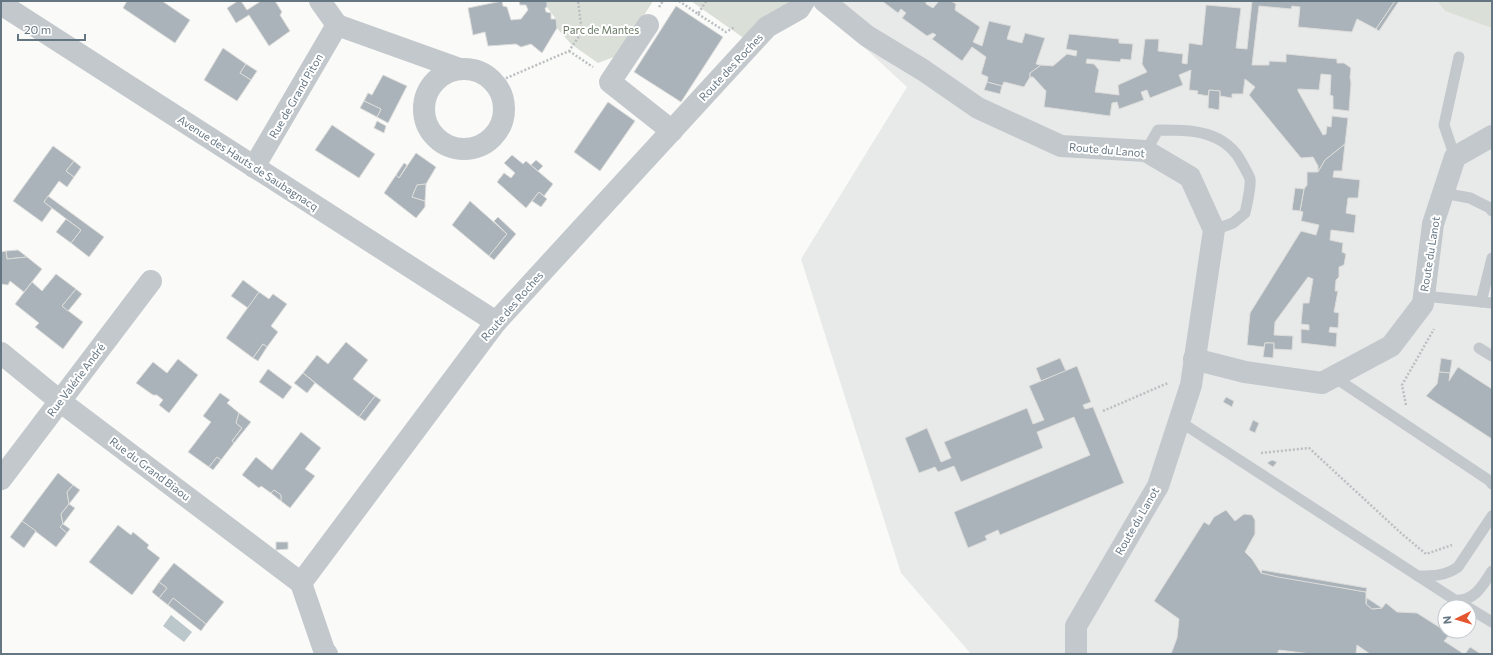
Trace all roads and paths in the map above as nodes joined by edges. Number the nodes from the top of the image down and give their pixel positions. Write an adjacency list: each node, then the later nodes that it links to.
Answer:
1 (320, 1): 9 (street)
2 (578, 1): 12 (path)
3 (679, 1): 8 (path)
4 (706, 1): 8 (path)
5 (804, 1): 17 (street, Route des Roches)
6 (824, 1): 19 (street, Route du Lanot)
7 (1, 4): 21 (street, Avenue des Hauts de Saubagnacq)
8 (698, 14): 11 (path)
9 (337, 25): 14 (street); 21 (street, Rue de Grand Piton)
10 (648, 25): 15 (street)
11 (737, 25)
12 (569, 51): 15 (path); 16 (path)
13 (1459, 57): 20 (lane)
14 (460, 69): 16 (street); 16 (street)
15 (612, 79): 17 (street)
16 (495, 83)
17 (672, 131): 30 (street, Route des Roches)
18 (1492, 136): 20 (street)
19 (1146, 151): 24 (street, Route du Lanot); 24 (lane)
20 (1456, 157): 22 (street, Route du Lanot)
21 (254, 167): 30 (street, Avenue des Hauts de Saubagnacq)
22 (1443, 193): 23 (lane); 27 (street, Route du Lanot)
23 (1492, 211)
24 (1214, 230): 34 (street, Route du Lanot)
25 (1492, 258): 29 (lane)
26 (151, 281): 36 (street, Rue Valérie André)
27 (1424, 296): 28 (lane); 35 (street, Route du Lanot)
28 (1451, 299): 29 (lane); 37 (path)
29 (1487, 302)
30 (496, 322): 47 (street, Route des Roches)
31 (1479, 348): 33 (lane)
32 (1, 353): 36 (street, Rue du Grand Biaou)
33 (1492, 356)
34 (1193, 366): 35 (street, Route du Lanot); 38 (path); 39 (street, Route du Lanot)
35 (1334, 377): 42 (lane)
36 (61, 402): 41 (street, Rue Valérie André); 47 (street, Rue du Grand Biaou)
37 (1407, 409)
38 (1102, 411)
39 (1179, 421): 46 (lane); 53 (street, Route du Lanot)
40 (1255, 449): 44 (path)
41 (1, 479)
42 (1491, 482)
43 (1492, 516): 44 (lane)
44 (1473, 546): 46 (lane)
45 (1492, 571): 49 (lane)
46 (1418, 576): 48 (lane)
47 (301, 583): 52 (street)
48 (1453, 599)
49 (1463, 599)
50 (1477, 613): 51 (lane)
51 (1492, 622)
52 (327, 654)
53 (1076, 654)

